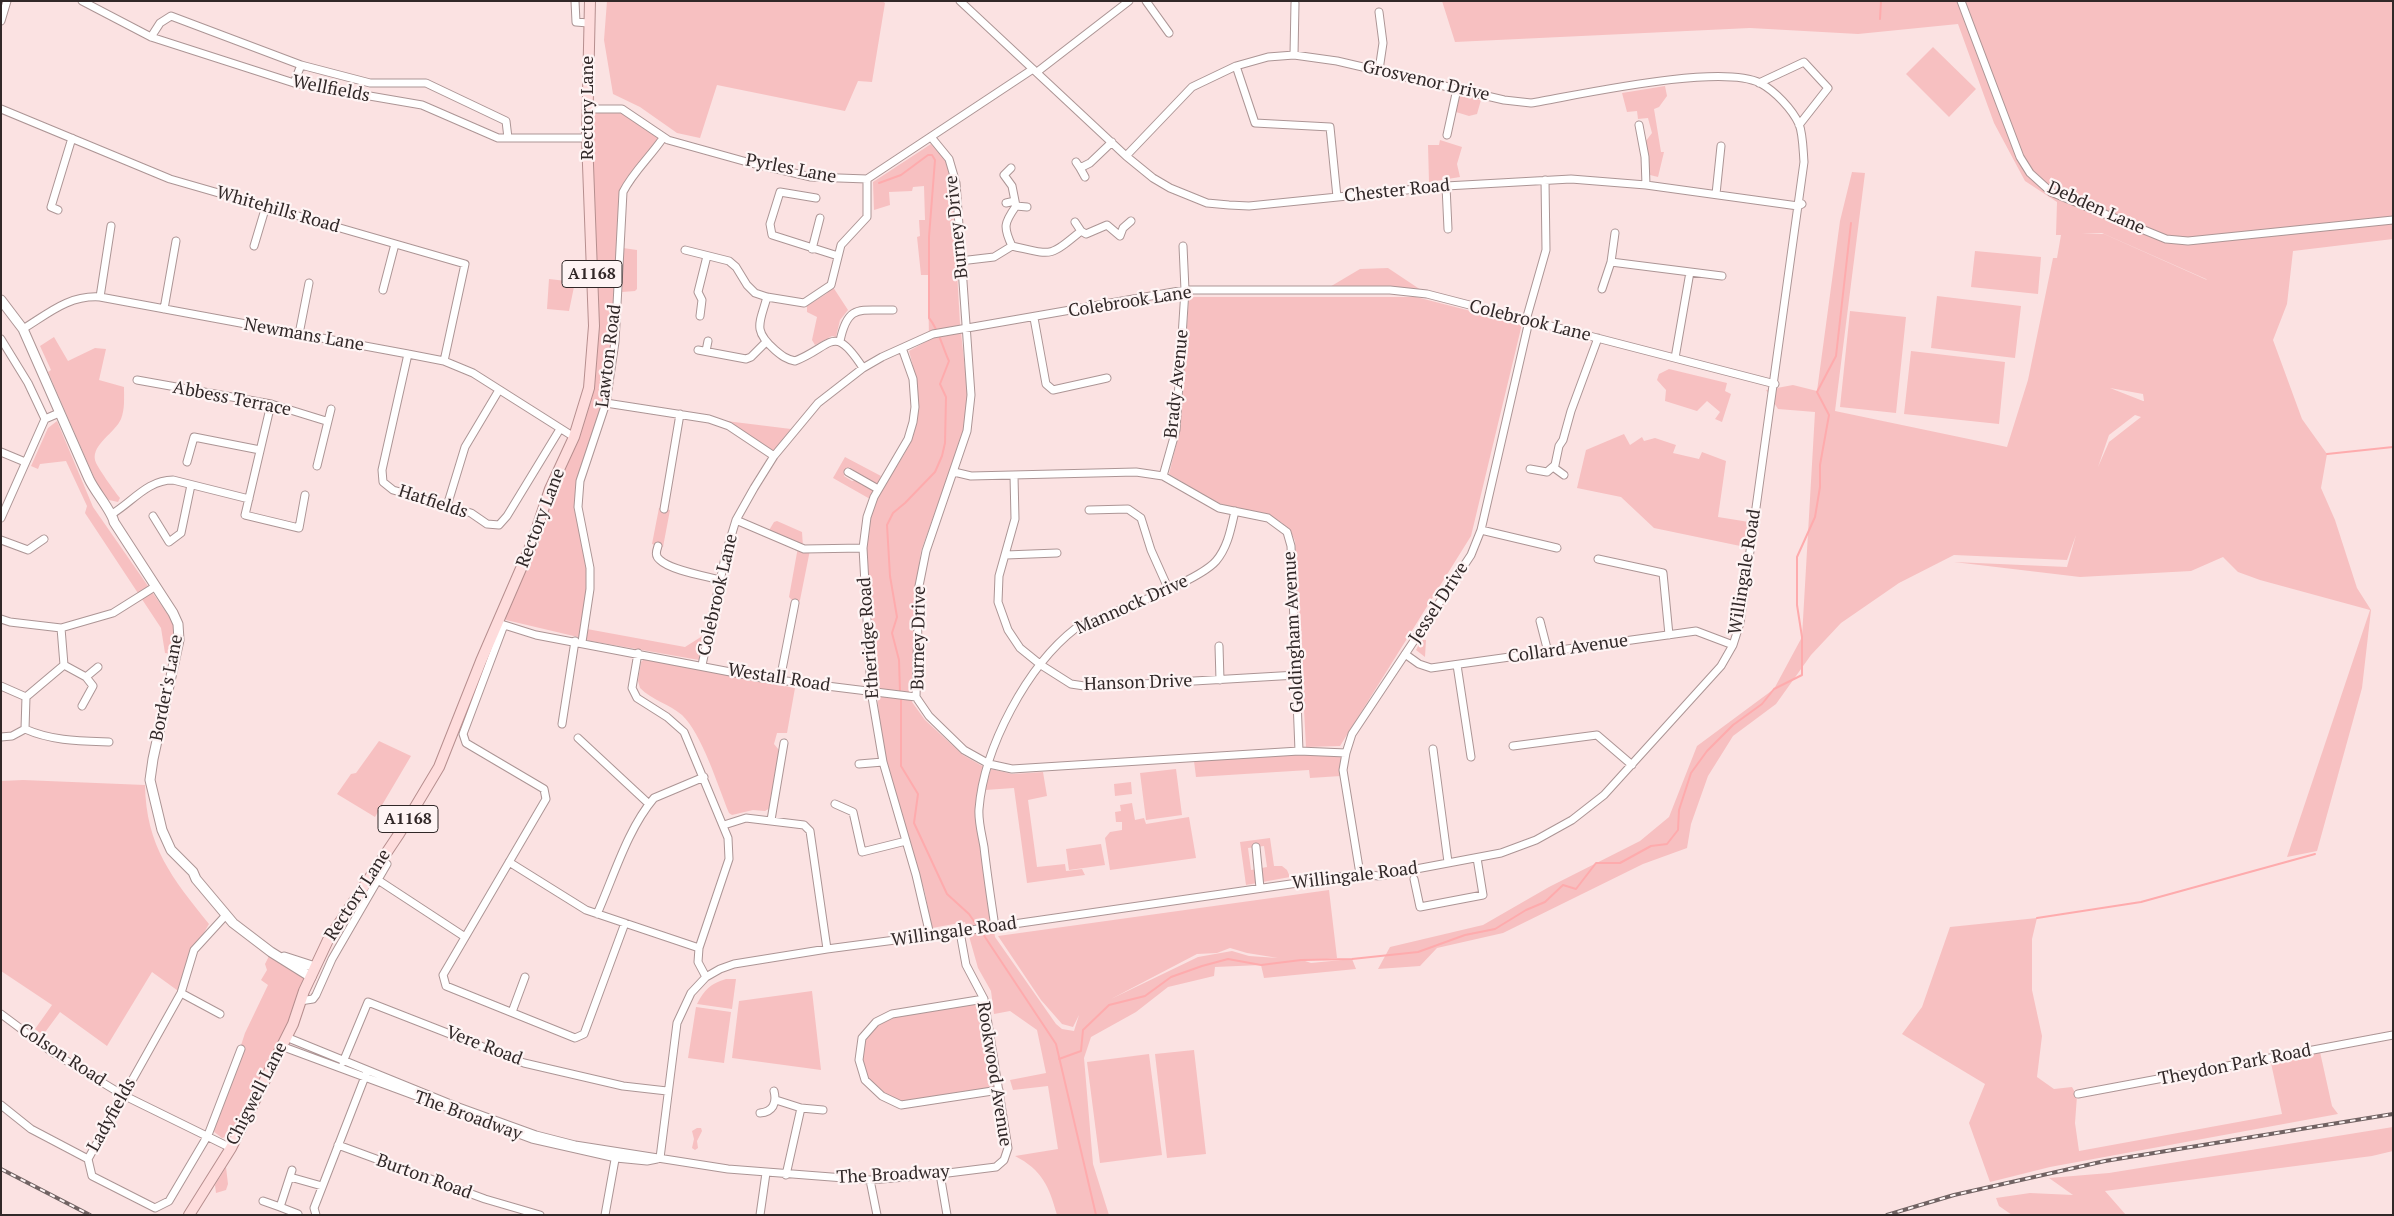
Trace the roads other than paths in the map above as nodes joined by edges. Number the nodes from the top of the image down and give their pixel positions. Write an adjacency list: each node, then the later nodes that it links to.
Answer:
1 (7, 1): 11 (street)
2 (82, 1): 14 (street, Wellfields)
3 (575, 1): 12 (street)
4 (590, 1): 12 (main road, Rectory Lane)
5 (960, 1): 18 (street, Chester Road)
6 (1130, 1): 18 (street)
7 (1146, 1): 13 (street)
8 (1961, 1): 52 (street, Debden Lane)
9 (1295, 3): 15 (street)
10 (1379, 12): 19 (street)
11 (1, 21)
12 (588, 23): 24 (main road, Rectory Lane)
13 (1169, 32)
14 (151, 37): 16 (street); 20 (street, Wellfields)
15 (1294, 55): 17 (street, Grosvenor Drive); 19 (street, Grosvenor Drive)
16 (301, 65): 20 (street); 30 (street)
17 (1236, 66): 35 (street, Grosvenor Drive); 43 (street)
18 (1035, 70): 28 (street); 33 (street, Chester Road)
19 (1379, 70): 22 (street, Grosvenor Drive)
20 (294, 83): 30 (street, Wellfields)
21 (1759, 83): 22 (street, Grosvenor Drive); 26 (street, Grosvenor Drive); 26 (street)
22 (1457, 89): 27 (street)
23 (1, 109): 29 (street, Whitehills Road)
24 (587, 109): 31 (main road, Rectory Lane / A1168); 32 (street, Pyrles Lane)
25 (1639, 125): 40 (street)
26 (1799, 125): 47 (street, Grosvenor Drive)
27 (1448, 135)
28 (931, 137): 38 (street); 68 (street, Burney Drive)
29 (72, 138): 48 (street, Whitehills Road); 50 (street)
30 (508, 138): 31 (street, Wellfields)
31 (587, 138): 111 (main road, Rectory Lane / A1168)
32 (663, 138): 38 (street, Pyrles Lane); 103 (street, Lawton Road)
33 (1112, 142): 35 (street, Chester Road); 37 (street)
34 (1721, 146): 42 (street)
35 (1126, 156): 43 (street, Chester Road)
36 (1011, 168): 46 (street)
37 (1085, 177)
38 (867, 179): 67 (street)
39 (1545, 180): 40 (street, Chester Road); 41 (street, Chester Road); 83 (street, Jessel Drive)
40 (1646, 185): 42 (street, Chester Road)
41 (1446, 186): 43 (street, Chester Road); 56 (street)
42 (1716, 194): 47 (street, Chester Road)
43 (1337, 197)
44 (816, 198): 64 (street)
45 (1006, 203): 46 (street)
46 (1015, 203): 49 (street); 62 (street)
47 (1800, 205): 101 (street, Willingale Road)
48 (266, 206): 60 (street, Whitehills Road); 61 (street)
49 (1027, 207)
50 (58, 210)
51 (820, 218): 64 (street)
52 (2393, 220)
53 (1131, 221): 57 (street)
54 (1075, 222): 57 (street)
55 (111, 226): 77 (street)
56 (1448, 229)
57 (1081, 231): 62 (street)
58 (1615, 233): 69 (street)
59 (176, 241): 79 (street)
60 (395, 244): 74 (street); 97 (street, Whitehills Road)
61 (254, 246)
62 (1012, 246): 68 (street)
63 (1182, 246): 75 (street, Brady Avenue)
64 (812, 249): 67 (street)
65 (685, 250): 66 (street)
66 (707, 256): 76 (street); 81 (street)
67 (838, 256): 76 (street)
68 (960, 261): 84 (street, Burney Drive)
69 (1611, 262): 70 (street); 73 (street)
70 (1690, 272): 71 (street); 96 (street)
71 (1722, 276)
72 (309, 283): 86 (street)
73 (1602, 289)
74 (383, 290)
75 (1186, 290): 82 (street, Colebrook Lane); 83 (street, Colebrook Lane); 124 (street, Brady Avenue)
76 (767, 296): 91 (street)
77 (100, 297): 79 (street, Newmans Lane); 85 (street, Newmans Lane)
78 (1, 300): 85 (street, Border's Lane)
79 (164, 309): 86 (street, Newmans Lane)
80 (893, 310): 90 (street)
81 (700, 316)
82 (1034, 318): 84 (street, Colebrook Lane); 99 (street)
83 (1528, 321): 87 (street, Colebrook Lane); 137 (street, Jessel Drive)
84 (966, 328): 92 (street, Colebrook Lane); 121 (street, Burney Drive)
85 (23, 329): 106 (street, Border's Lane)
86 (299, 334): 95 (street, Newmans Lane)
87 (1598, 338): 96 (street, Colebrook Lane); 118 (street)
88 (1, 339): 108 (street)
89 (708, 341): 94 (street)
90 (840, 341): 91 (street); 98 (street)
91 (766, 342): 94 (street)
92 (902, 348): 98 (street, Colebrook Lane); 126 (street, Etheridge Road)
93 (698, 350): 94 (street)
94 (706, 351)
95 (408, 354): 97 (street, Newmans Lane); 129 (street, Hatfields)
96 (1675, 358): 101 (street, Colebrook Lane)
97 (444, 361): 102 (street, Newmans Lane)
98 (863, 368): 114 (street, Colebrook Lane)
99 (1107, 378)
100 (137, 380): 104 (street, Abbess Terrace)
101 (1774, 384): 156 (street, Willingale Road)
102 (499, 390): 110 (street, Newmans Lane); 129 (street)
103 (606, 403): 107 (street); 155 (street, Lawton Road)
104 (271, 404): 109 (street, Abbess Terrace); 112 (street)
105 (331, 409): 109 (street)
106 (59, 413): 108 (street); 133 (street, Border's Lane)
107 (680, 414): 114 (street); 130 (street)
108 (45, 419): 115 (street)
109 (326, 422): 117 (street)
110 (560, 429): 111 (street, Newmans Lane); 129 (street, Hatfields)
111 (574, 437): 152 (main road, Rectory Lane / A1168)
112 (260, 450): 116 (street); 128 (street)
113 (1, 452): 115 (street)
114 (774, 456): 136 (street, Colebrook Lane)
115 (25, 462): 135 (street)
116 (187, 462)
117 (317, 466)
118 (1553, 467): 119 (street); 122 (street)
119 (1530, 469)
120 (848, 472): 126 (street)
121 (954, 472): 123 (street, Goldingham Avenue); 173 (street, Burney Drive)
122 (1564, 475)
123 (1014, 476): 124 (street, Goldingham Avenue); 144 (street, Hanson Drive)
124 (1162, 476): 132 (street, Goldingham Avenue)
125 (191, 485): 128 (street); 133 (street); 134 (street)
126 (878, 489): 141 (street, Etheridge Road)
127 (304, 494): 128 (street)
128 (249, 499)
129 (446, 506)
130 (664, 509)
131 (1089, 510): 148 (street)
132 (1235, 511): 148 (street, Mannock Drive); 166 (street, Goldingham Avenue)
133 (112, 514): 147 (street, Border's Lane)
134 (153, 516)
135 (1, 518)
136 (736, 520): 141 (street); 146 (street, Colebrook Lane)
137 (1481, 530): 142 (street); 160 (street, Jessel Drive)
138 (44, 539): 139 (street)
139 (1, 540)
140 (658, 546): 146 (street)
141 (863, 548): 171 (street, Etheridge Road)
142 (1557, 548)
143 (1056, 553): 144 (street)
144 (1006, 555): 163 (street, Hanson Drive)
145 (1598, 559): 154 (street)
146 (720, 580): 162 (street, Colebrook Lane)
147 (156, 586): 153 (street); 206 (street, Border's Lane)
148 (1168, 588): 163 (street, Mannock Drive)
149 (795, 603): 168 (street)
150 (1, 618): 153 (street)
151 (1540, 621): 158 (street)
152 (501, 624): 155 (street, Westall Road); 198 (street); 215 (main road, Rectory Lane / A1168)
153 (61, 628): 161 (street)
154 (1669, 635): 156 (street, Collard Avenue); 158 (street, Collard Avenue)
155 (578, 642): 159 (street, Westall Road); 175 (street, Lawton Road)
156 (1733, 645): 189 (street, Willingale Road)
157 (1219, 646): 169 (street)
158 (1548, 652): 164 (street, Collard Avenue)
159 (638, 653): 162 (street, Westall Road); 190 (street)
160 (1405, 654): 164 (street, Collard Avenue); 184 (street, Jessel Drive)
161 (64, 665): 167 (street); 172 (street)
162 (702, 665): 168 (street, Westall Road)
163 (1040, 665): 169 (street, Hanson Drive); 188 (street, Mannock Drive)
164 (1458, 665): 185 (street)
165 (98, 667): 167 (street)
166 (1297, 675): 169 (street, Hanson Drive); 183 (street, Goldingham Avenue)
167 (86, 677): 174 (street)
168 (780, 680): 171 (street, Westall Road)
169 (1220, 680)
170 (1, 686): 172 (street)
171 (871, 691): 173 (street, Westall Road); 186 (street, Etheridge Road)
172 (26, 697): 176 (street)
173 (916, 697): 188 (street, Burney Drive)
174 (82, 706)
175 (562, 724)
176 (25, 729): 177 (street); 179 (street)
177 (1, 737)
178 (578, 738): 191 (street)
179 (109, 742)
180 (784, 743): 193 (street)
181 (1513, 746): 189 (street)
182 (1433, 749): 199 (street)
183 (1299, 751): 184 (street, Burney Drive); 188 (street, Burney Drive)
184 (1346, 753): 201 (street, Jessel Drive)
185 (1471, 757)
186 (883, 762): 187 (street); 195 (street, Etheridge Road)
187 (859, 764)
188 (989, 764): 208 (street, Mannock Drive)
189 (1632, 765): 197 (street, Willingale Road)
190 (704, 777): 191 (street); 194 (street)
191 (649, 804): 205 (street)
192 (835, 804): 195 (street)
193 (771, 820): 194 (street); 213 (street)
194 (724, 825): 212 (street)
195 (906, 841): 210 (street, Etheridge Road)
196 (1256, 847): 204 (street)
197 (1477, 858): 199 (street, Willingale Road); 202 (street)
198 (509, 862): 205 (street); 211 (street)
199 (1448, 862): 201 (street, Willingale Road)
200 (387, 864): 203 (street)
201 (1360, 874): 204 (street, Willingale Road)
202 (1414, 879)
203 (378, 880): 211 (street); 221 (street)
204 (1260, 888): 208 (street, Willingale Road)
205 (597, 914): 207 (street)
206 (226, 916): 214 (street, Border's Lane); 219 (street, Ladyfields)
207 (625, 922): 212 (street); 222 (street)
208 (995, 927): 209 (street, Willingale Road)
209 (960, 932): 210 (street, Willingale Road); 220 (street, Rookwood Avenue)
210 (930, 935): 213 (street, Willingale Road)
211 (465, 937): 222 (street)
212 (699, 948): 218 (street)
213 (827, 949): 218 (street, Willingale Road)
214 (276, 955): 215 (street, Border's Lane); 216 (street, Border's Lane)
215 (315, 967): 216 (main road, Chigwell Lane / A1168)
216 (311, 977): 221 (main road, Chigwell Lane / A1168)
217 (525, 977): 222 (street)
218 (706, 977): 231 (street, Willingale Road)
219 (181, 993): 224 (street); 234 (street, Ladyfields)
220 (984, 998): 230 (street, Rookwood Avenue); 230 (street)
221 (300, 1001): 226 (main road, Chigwell Lane / A1168)
222 (512, 1012)
223 (1, 1014): 234 (street, Colson Road)
224 (220, 1014)
225 (2393, 1035): 233 (street, Theydon Park Road)
226 (284, 1042): 228 (street, The Broadway); 229 (street, The Broadway); 242 (main road, Chigwell Lane / A1168)
227 (241, 1049): 240 (street, Ladyfields)
228 (343, 1062): 229 (street, The Broadway); 231 (street, Vere Road)
229 (366, 1075): 241 (street); 243 (street, The Broadway)
230 (999, 1090): 246 (street, Rookwood Avenue)
231 (667, 1091): 244 (street, Willingale Road)
232 (774, 1091): 235 (street)
233 (2078, 1094)
234 (123, 1095): 240 (street, Colson Road); 245 (street, Ladyfields)
235 (776, 1100): 237 (street); 239 (street)
236 (1, 1105): 245 (street)
237 (801, 1108): 238 (street); 249 (street)
238 (823, 1110)
239 (760, 1113)
240 (208, 1135): 242 (street, Colson Road); 245 (street, Ladyfields)
241 (338, 1145): 251 (street); 257 (street, Burton Road)
242 (231, 1148): 255 (main road, Chigwell Lane / A1168)
243 (616, 1154): 244 (street, The Broadway); 258 (street)
244 (660, 1158): 247 (street, The Broadway)
245 (88, 1159)
246 (1004, 1160): 248 (street, The Broadway)
247 (766, 1173): 249 (street, The Broadway); 259 (street)
248 (940, 1174): 250 (street, The Broadway); 261 (street)
249 (786, 1175): 250 (street, The Broadway)
250 (870, 1180): 260 (street)
251 (322, 1186): 253 (street); 256 (street)
252 (263, 1201): 253 (street)
253 (280, 1207): 254 (street)
254 (298, 1214)
255 (188, 1215)
256 (316, 1215)
257 (540, 1215)
258 (606, 1215)
259 (760, 1215)
260 (877, 1215)
261 (947, 1215)

